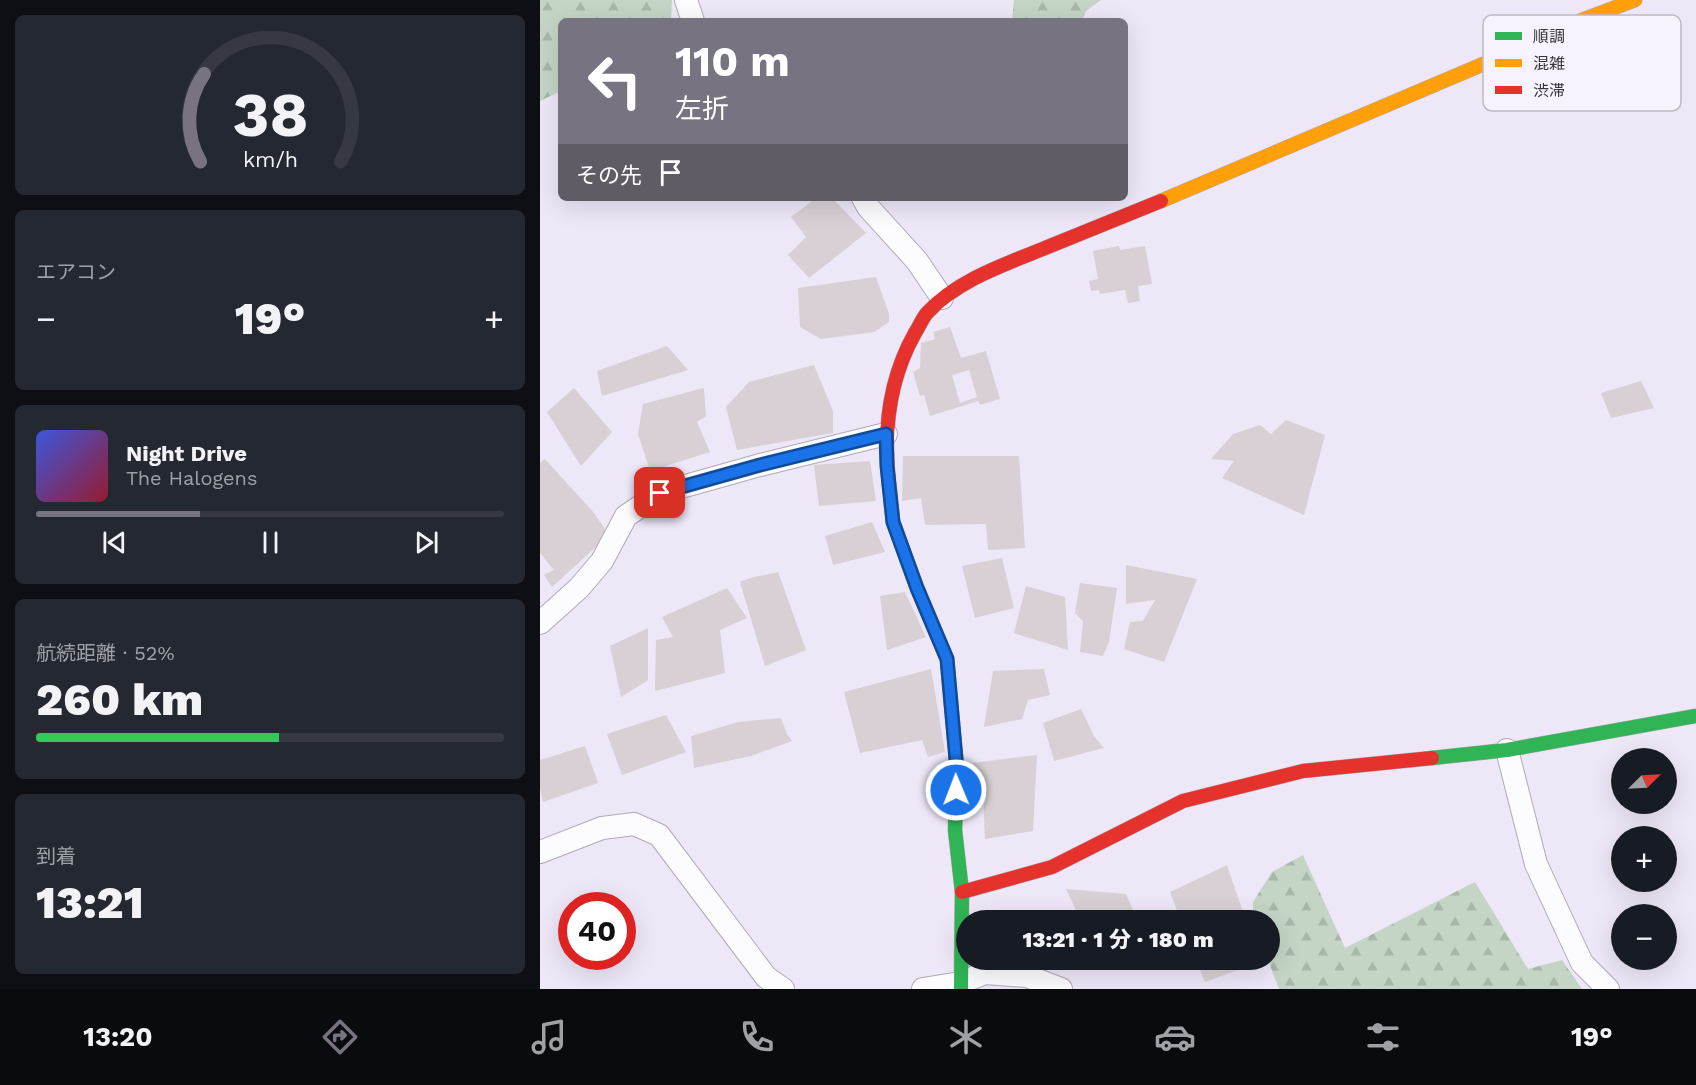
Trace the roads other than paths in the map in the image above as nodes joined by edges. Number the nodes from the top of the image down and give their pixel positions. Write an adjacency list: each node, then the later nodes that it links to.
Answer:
1 (686, 0): 4 (street)
2 (1635, 0): 3 (street)
3 (1595, 15)
4 (692, 18)
5 (1483, 64): 7 (street)
6 (865, 201): 7 (street)
7 (942, 298): 8 (street)
8 (886, 434): 9 (street); 13 (street)
9 (540, 623)
10 (1696, 716): 11 (street)
11 (1507, 750): 13 (street); 18 (street)
12 (540, 852): 15 (street)
13 (962, 892): 14 (street)
14 (960, 986): 16 (street); 17 (street)
15 (783, 989)
16 (924, 989)
17 (1061, 989)
18 (1608, 989)

